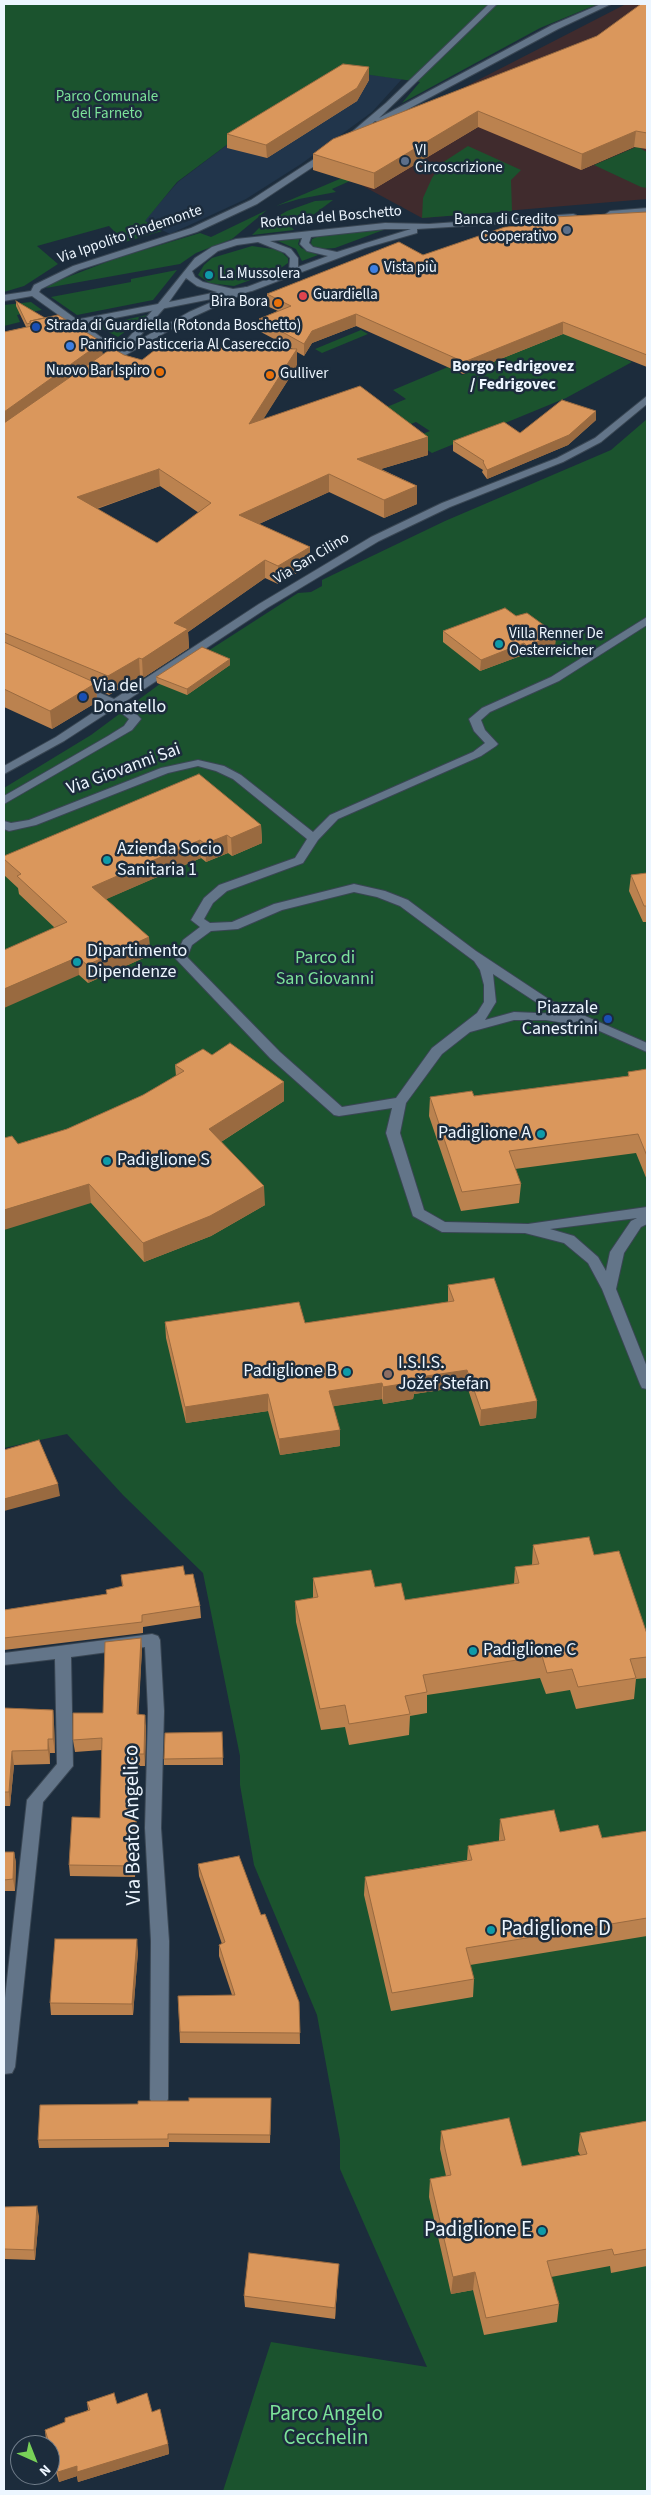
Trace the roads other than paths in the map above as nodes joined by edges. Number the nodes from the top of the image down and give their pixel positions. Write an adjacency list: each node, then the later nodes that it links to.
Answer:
1 (492, 4): 3 (street)
2 (608, 4): 3 (street)
3 (358, 132): 4 (street)
4 (342, 143)
5 (334, 149): 16 (street, Via Ippolito Pindemonte)
6 (647, 211): 7 (street)
7 (600, 215)
8 (582, 216): 9 (street)
9 (429, 227): 10 (street, Rotonda del Boschetto); 12 (street, Rotonda del Boschetto)
10 (308, 233): 11 (street, Rotonda del Boschetto); 12 (street)
11 (256, 240): 13 (street, Rotonda del Boschetto); 14 (street)
12 (338, 255): 14 (street, Rotonda del Boschetto)
13 (187, 271): 15 (street); 18 (street, Rotonda del Boschetto)
14 (293, 272): 15 (street, Rotonda del Boschetto)
15 (249, 288): 18 (street, Rotonda del Boschetto); 21 (street, Rotonda del Boschetto)
16 (34, 293): 17 (street); 19 (street)
17 (4, 298)
18 (162, 306): 19 (street, Rotonda del Boschetto); 21 (street, Rotonda del Boschetto)
19 (75, 322): 20 (street, Rotonda del Boschetto); 21 (street)
20 (45, 329)
21 (119, 354): 22 (street)
22 (105, 364)
23 (647, 399): 26 (street, Via San Cilino)
24 (647, 620): 30 (street)
25 (68, 682): 26 (street)
26 (114, 702): 27 (street, Via San Cilino); 28 (street, Via Giovanni Sai)
27 (4, 771)
28 (4, 801)
29 (4, 824): 30 (street, Via Giovanni Sai)
30 (313, 838): 31 (street)
31 (208, 927): 32 (street); 36 (street)
32 (472, 954): 33 (street); 34 (street)
33 (590, 1022): 34 (street); 35 (street)
34 (467, 1029): 36 (street)
35 (647, 1048)
36 (400, 1102): 39 (street)
37 (647, 1212): 39 (street)
38 (647, 1219): 40 (street)
39 (525, 1228): 40 (street)
40 (609, 1289): 41 (street)
41 (647, 1384)
42 (63, 1652): 43 (street, Via Beato Angelico); 44 (street); 45 (street, Via Beato Angelico)
43 (4, 1659)
44 (6, 2067)
45 (159, 2099)

